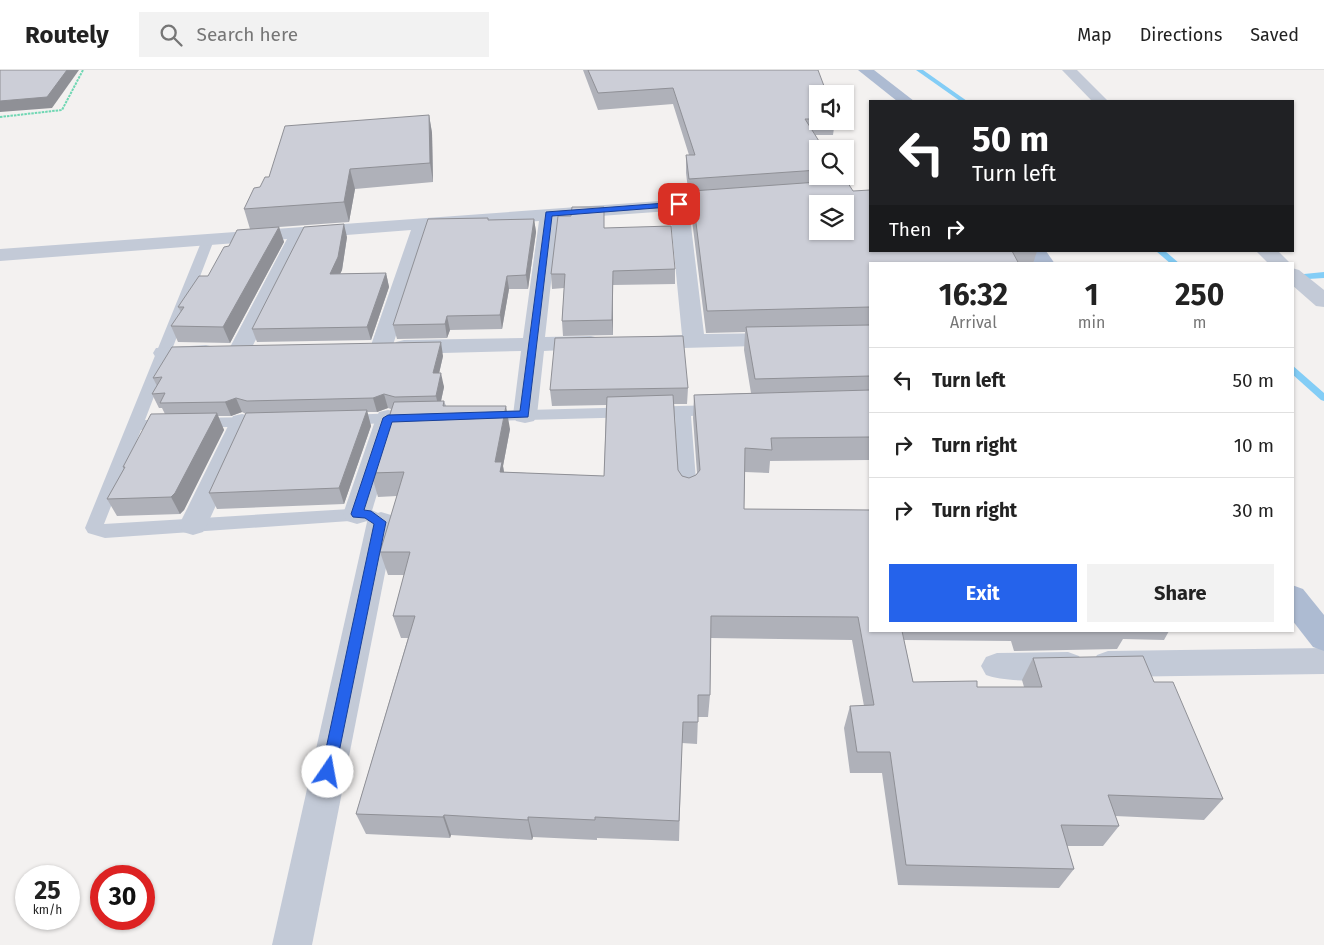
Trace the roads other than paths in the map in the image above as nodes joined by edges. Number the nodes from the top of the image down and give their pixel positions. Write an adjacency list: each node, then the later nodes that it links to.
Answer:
1 (865, 70): 3 (main road)
2 (1069, 70): 4 (street)
3 (905, 100)
4 (1099, 100)
5 (746, 200): 6 (street)
6 (679, 204): 7 (street); 17 (street)
7 (549, 214): 8 (street); 18 (street)
8 (422, 224): 9 (street); 18 (street)
9 (301, 232): 10 (street); 19 (street)
10 (208, 240): 12 (street); 19 (lane)
11 (1267, 252): 13 (street)
12 (0, 255)
13 (1279, 262)
14 (1294, 276): 15 (street)
15 (1324, 301)
16 (801, 339): 17 (street)
17 (694, 342): 18 (street)
18 (534, 344): 22 (street)
19 (164, 353): 29 (lane)
20 (732, 410): 21 (lane)
21 (683, 411): 22 (lane); 30 (lane)
22 (525, 414): 23 (lane)
23 (466, 416)
24 (388, 418): 25 (lane); 26 (lane); 31 (street)
25 (417, 418)
26 (330, 420)
27 (271, 421): 28 (lane)
28 (242, 422): 29 (lane); 32 (street)
29 (134, 425): 32 (lane)
30 (688, 493)
31 (369, 518): 32 (lane); 37 (street)
32 (192, 525)
33 (1294, 599): 34 (main road)
34 (1324, 638)
35 (1324, 661): 36 (street)
36 (997, 666)
37 (292, 945)

